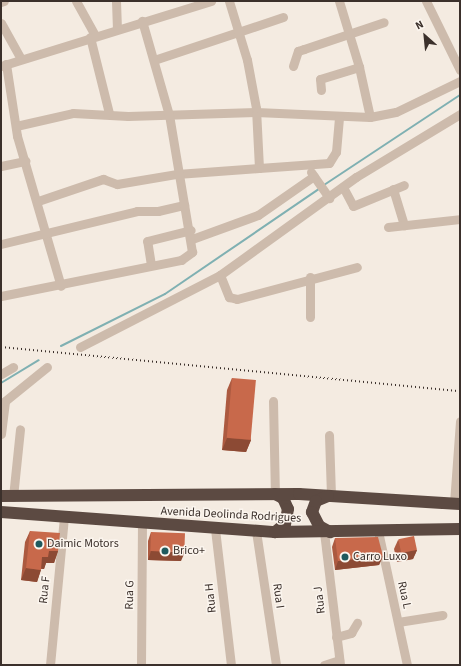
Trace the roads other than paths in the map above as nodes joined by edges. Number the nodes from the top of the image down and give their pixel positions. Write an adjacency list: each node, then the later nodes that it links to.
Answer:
1 (76, 1): 15 (street)
2 (116, 1): 12 (street)
3 (211, 1): 7 (street)
4 (229, 1): 13 (street)
5 (339, 1): 14 (street)
6 (426, 1): 21 (street)
7 (195, 3): 9 (street)
8 (283, 17): 13 (street)
9 (142, 21): 12 (street); 17 (street)
10 (384, 22): 14 (street)
11 (1, 23): 16 (street)
12 (117, 28): 15 (street)
13 (238, 30): 17 (street); 24 (street)
14 (349, 31): 19 (street); 20 (street)
15 (92, 36): 16 (street); 25 (street)
16 (21, 59): 18 (street)
17 (154, 60): 27 (street)
18 (4, 65): 30 (street)
19 (293, 66)
20 (359, 67): 23 (street); 29 (street)
21 (460, 70)
22 (460, 81): 29 (street)
23 (321, 90)
24 (256, 112): 27 (street); 28 (street); 34 (street)
25 (109, 113): 27 (street); 30 (street)
26 (460, 114): 38 (street)
27 (169, 115): 35 (street)
28 (339, 116): 29 (street); 33 (street)
29 (370, 117)
30 (16, 126): 31 (street)
31 (25, 161): 32 (street); 41 (street)
32 (1, 166)
33 (308, 167): 34 (street); 36 (street)
34 (259, 168): 35 (street)
35 (176, 174): 41 (street); 42 (street)
36 (315, 178): 40 (street); 47 (street)
37 (404, 185): 39 (street)
38 (343, 187): 39 (street); 40 (street)
39 (393, 190): 44 (street)
40 (327, 195): 51 (street)
41 (38, 201): 46 (street)
42 (184, 205): 46 (street); 47 (street)
43 (460, 219): 44 (street)
44 (404, 225): 45 (street)
45 (388, 227)
46 (46, 233): 48 (street); 53 (street)
47 (192, 234): 49 (street); 49 (street)
48 (1, 244)
49 (151, 265): 53 (street)
50 (357, 267): 52 (street)
51 (220, 275): 52 (street); 56 (street)
52 (310, 277): 55 (street)
53 (61, 286): 54 (street)
54 (1, 296)
55 (310, 317)
56 (80, 347)
57 (47, 367): 60 (street)
58 (13, 368): 59 (street)
59 (1, 374)
60 (3, 400): 64 (street)
61 (273, 401): 66 (street)
62 (460, 421): 69 (street)
63 (20, 429): 68 (street)
64 (1, 434)
65 (329, 435): 67 (street)
66 (275, 494): 67 (highway, Avenida Deolinda Rodrigues); 68 (highway, Avenida Deolinda Rodrigues); 77 (highway)
67 (331, 495): 69 (highway, Avenida Deolinda Rodrigues); 78 (highway)
68 (7, 496)
69 (457, 503)
70 (1, 512): 71 (highway, Avenida Deolinda Rodrigues)
71 (64, 518): 72 (highway, Avenida Deolinda Rodrigues); 84 (street, Rua F)
72 (142, 525): 73 (highway, Avenida Deolinda Rodrigues); 85 (street, Rua G)
73 (215, 529): 75 (highway, Avenida Deolinda Rodrigues); 86 (street, Rua H)
74 (460, 529): 76 (highway, Avenida Deolinda Rodrigues)
75 (256, 531): 77 (highway, Avenida Deolinda Rodrigues); 87 (street, Rua I)
76 (378, 531): 78 (highway, Avenida Deolinda Rodrigues); 80 (street, Rua L)
77 (275, 532): 78 (highway, Avenida Deolinda Rodrigues)
78 (327, 532): 82 (street, Rua J)
79 (442, 615): 80 (street)
80 (398, 622): 89 (street, Rua L)
81 (357, 623): 82 (street)
82 (336, 637): 83 (street, Rua J)
83 (340, 662): 88 (street)
84 (50, 665)
85 (141, 665)
86 (231, 665)
87 (276, 665)
88 (324, 665)
89 (407, 665)

